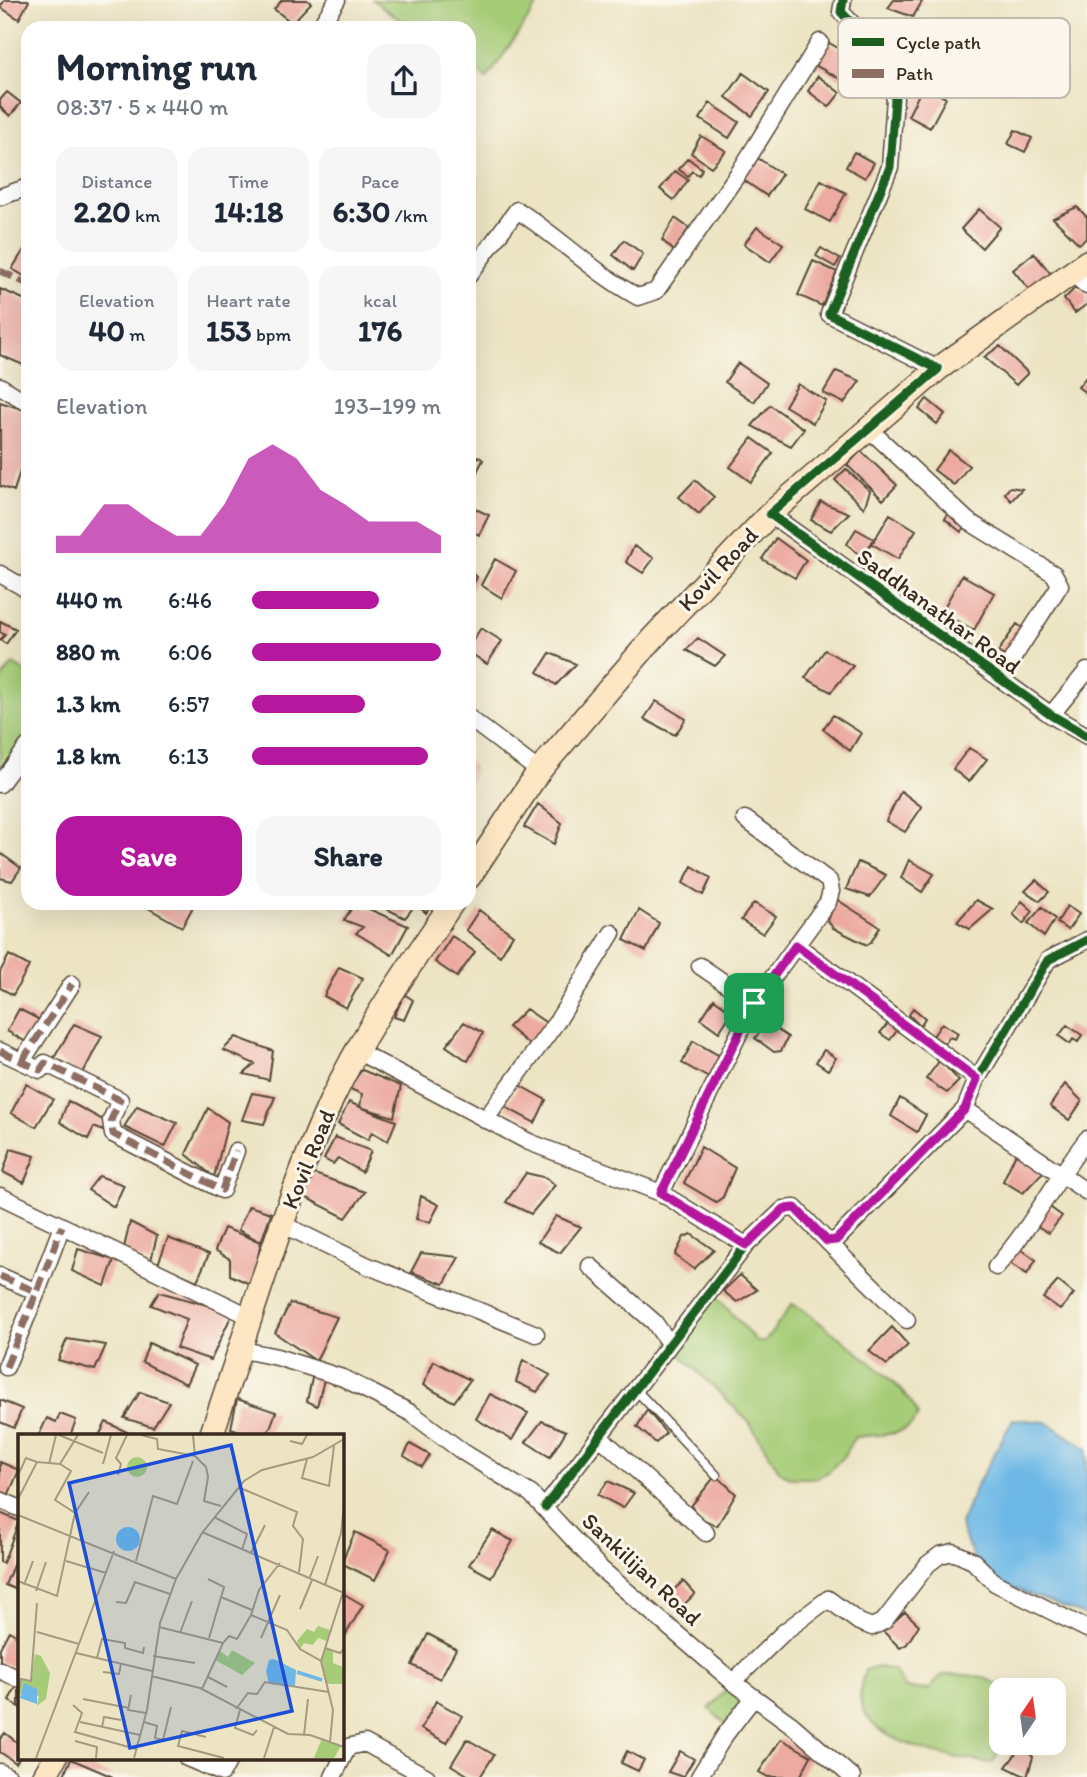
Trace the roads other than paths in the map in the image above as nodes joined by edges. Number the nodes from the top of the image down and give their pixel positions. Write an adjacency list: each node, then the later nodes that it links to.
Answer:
1 (337, 0): 4 (street)
2 (825, 0): 3 (street)
3 (842, 6)
4 (324, 21)
5 (820, 42): 9 (street)
6 (895, 98): 11 (street)
7 (21, 190): 8 (street)
8 (0, 197)
9 (476, 266)
10 (1082, 274): 11 (street, Kovil Road)
11 (938, 369): 14 (street); 15 (street, Kovil Road)
12 (0, 386): 13 (street)
13 (21, 399)
14 (870, 430): 15 (street); 19 (street)
15 (770, 514): 19 (street, Saddhanathar Road); 24 (street, Kovil Road)
16 (0, 575): 17 (street)
17 (21, 586)
18 (1087, 671): 20 (street)
19 (1000, 678): 20 (street, Saddhanathar Road)
20 (1051, 715): 22 (street, Saddhanathar Road)
21 (476, 724): 24 (street)
22 (1087, 736)
23 (21, 756): 25 (street)
24 (539, 771): 27 (street, Kovil Road)
25 (0, 784)
26 (745, 819): 31 (street)
27 (476, 852)
28 (447, 910): 36 (street, Kovil Road)
29 (612, 933): 40 (street)
30 (1087, 940): 38 (street)
31 (796, 945): 34 (street); 38 (street)
32 (700, 966): 34 (street)
33 (72, 984): 37 (street)
34 (754, 1003): 45 (street)
35 (0, 1051): 37 (street)
36 (358, 1051): 40 (street); 47 (street, Kovil Road)
37 (22, 1061): 42 (street)
38 (977, 1079): 39 (street)
39 (965, 1109): 43 (street); 49 (street)
40 (485, 1120): 45 (street)
41 (1087, 1139): 43 (street)
42 (236, 1151)
43 (1060, 1173): 44 (street); 52 (street)
44 (1087, 1192)
45 (661, 1193): 50 (street)
46 (0, 1196): 48 (street)
47 (282, 1224): 55 (street, Kovil Road); 57 (street)
48 (62, 1226): 54 (street); 55 (street)
49 (827, 1241): 50 (street); 56 (street)
50 (746, 1245): 58 (street)
51 (590, 1266): 58 (street)
52 (996, 1267)
53 (0, 1276): 54 (street)
54 (37, 1292): 60 (street)
55 (249, 1316): 59 (street, Kovil Road)
56 (907, 1320)
57 (536, 1334)
58 (669, 1343): 61 (street)
59 (237, 1349): 62 (street, Kovil Road); 66 (street, Sankilijan Road)
60 (6, 1367)
61 (635, 1389): 63 (street); 64 (lane)
62 (212, 1434)
63 (600, 1437): 66 (street); 68 (street)
64 (716, 1475)
65 (0, 1500): 67 (street)
66 (545, 1507): 72 (street, Sankilijan Road)
67 (18, 1508)
68 (706, 1533)
69 (1087, 1629): 72 (street)
70 (0, 1670): 71 (street)
71 (18, 1679)
72 (733, 1682): 73 (street, Sankilijan Road)
73 (754, 1697): 84 (street); 85 (street, Sankilijan Road)
74 (343, 1757): 83 (street)
75 (54, 1760): 81 (street)
76 (192, 1760): 77 (street)
77 (229, 1760)
78 (342, 1760): 82 (street)
79 (0, 1772): 80 (street)
80 (9, 1777)
81 (44, 1777)
82 (333, 1777)
83 (427, 1777)
84 (699, 1777)
85 (852, 1777)

